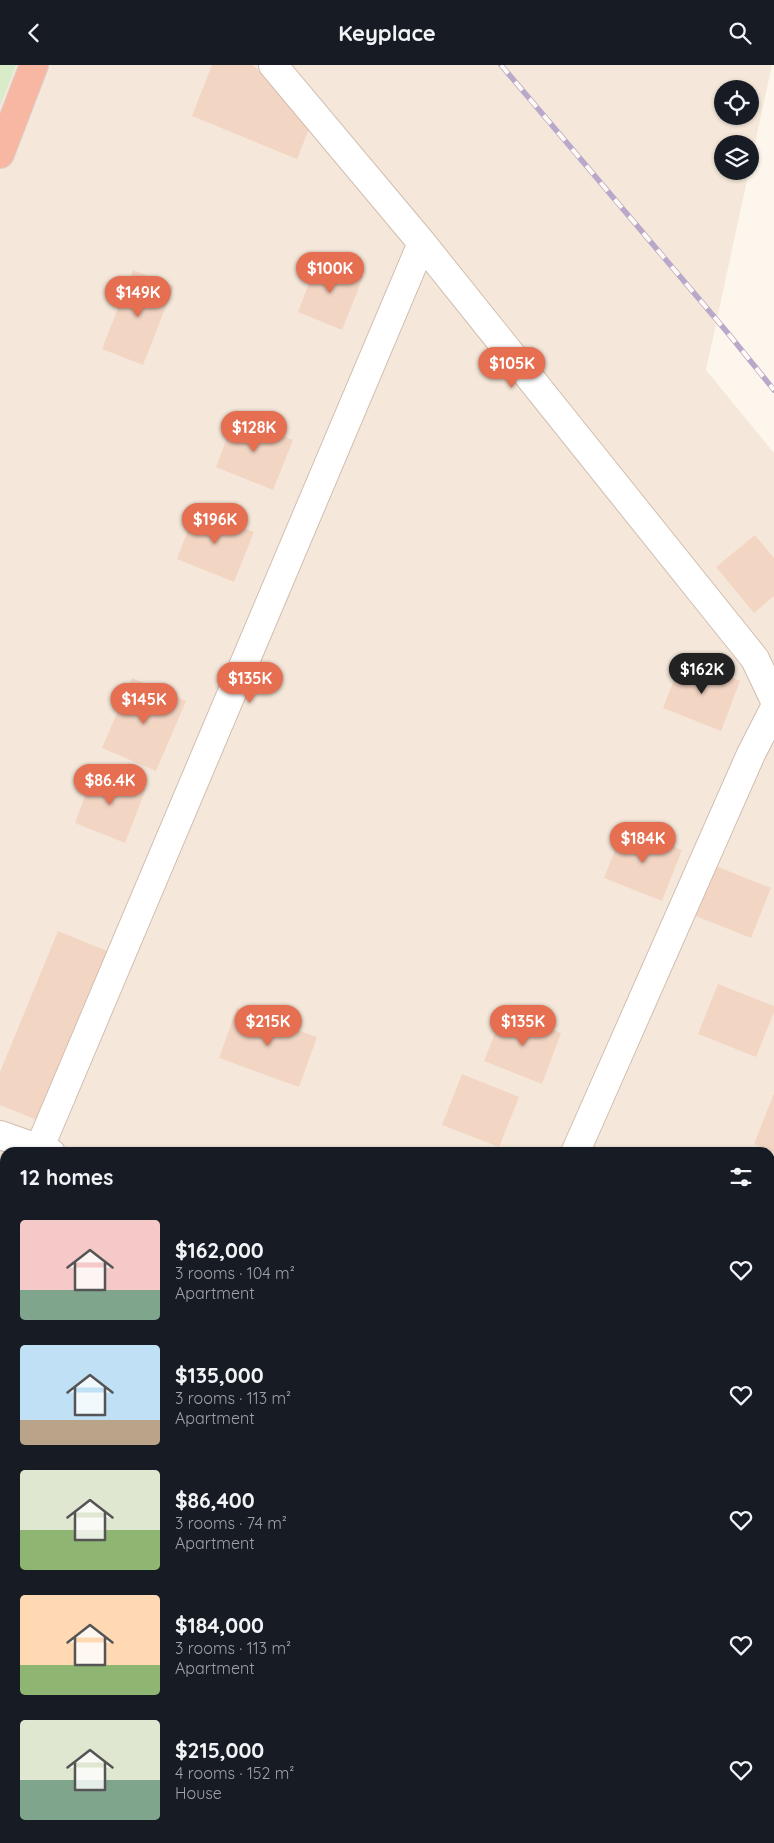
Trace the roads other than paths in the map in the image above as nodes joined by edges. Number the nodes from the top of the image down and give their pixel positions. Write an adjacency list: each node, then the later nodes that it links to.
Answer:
1 (34, 65): 3 (highway)
2 (272, 65): 4 (street)
3 (0, 154)
4 (422, 243): 5 (street); 9 (street)
5 (774, 699)
6 (774, 709): 10 (street)
7 (0, 1135): 8 (street)
8 (34, 1147)
9 (47, 1147)
10 (579, 1147)

